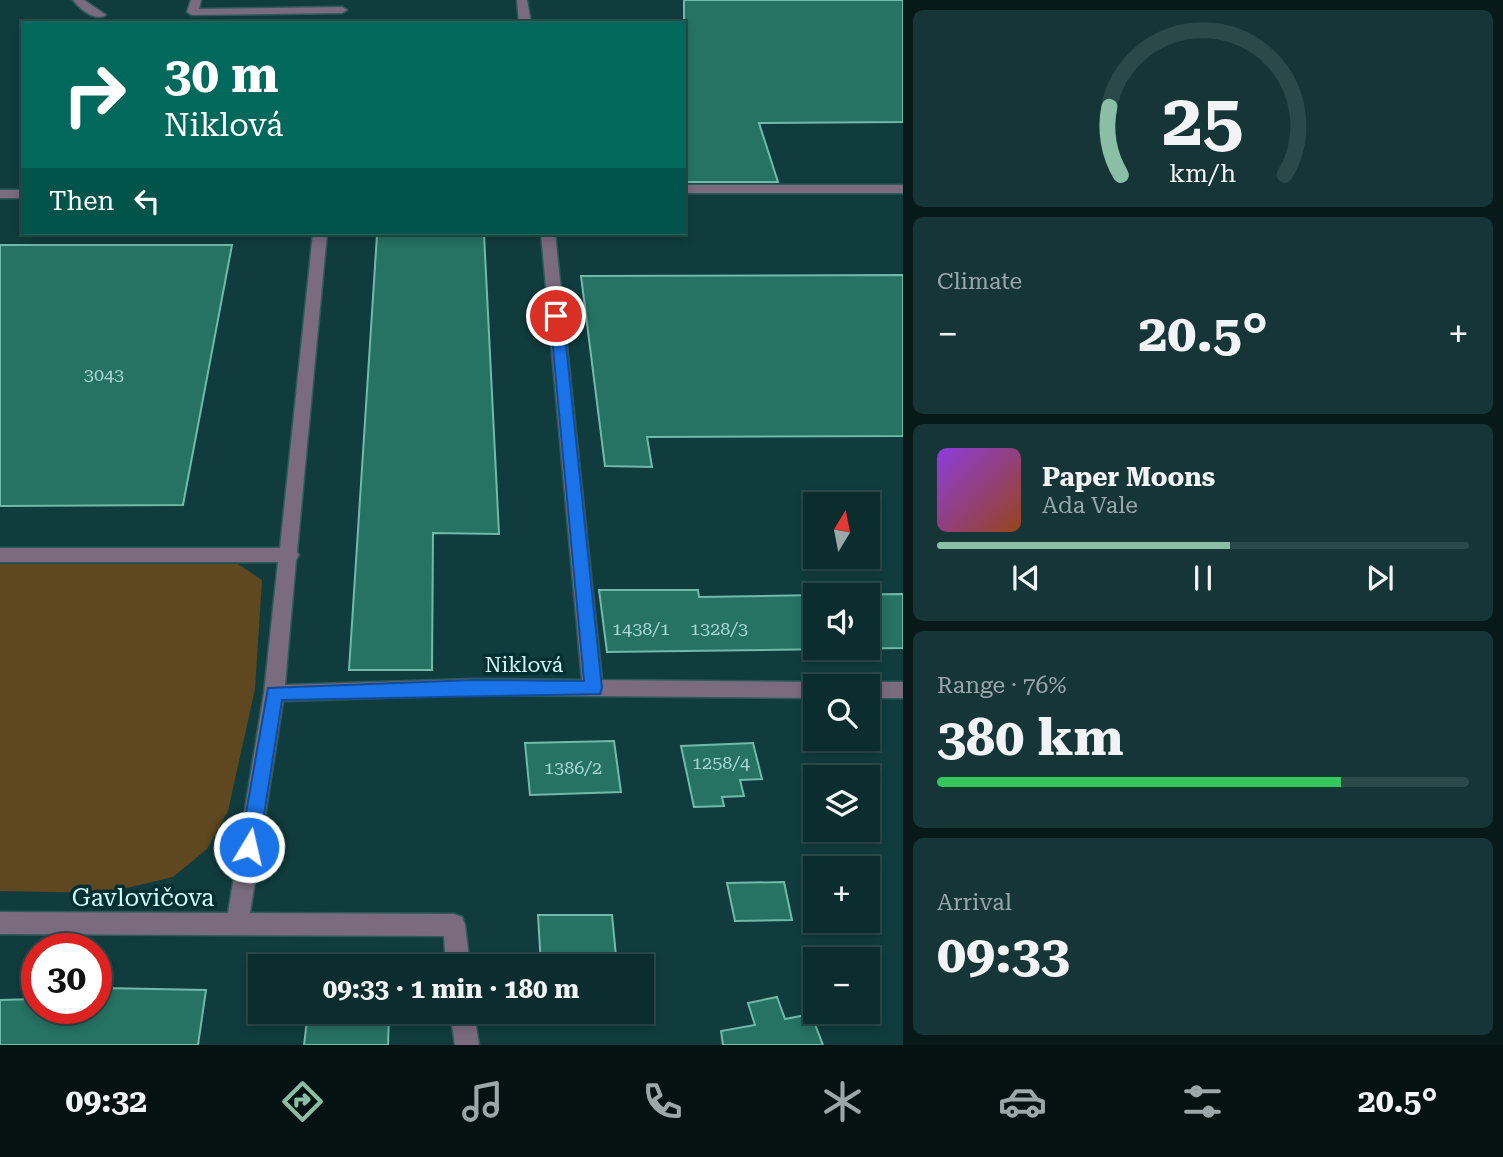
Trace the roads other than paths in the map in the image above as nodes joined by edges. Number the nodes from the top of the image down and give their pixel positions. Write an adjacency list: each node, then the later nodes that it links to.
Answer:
1 (78, 0): 5 (street)
2 (195, 0): 4 (street)
3 (522, 0): 6 (street)
4 (342, 5)
5 (102, 15)
6 (525, 21)
7 (686, 189): 8 (street)
8 (903, 189)
9 (0, 194): 10 (street)
10 (21, 194)
11 (320, 235): 14 (street)
12 (548, 235): 15 (street)
13 (0, 555): 14 (street)
14 (289, 555): 19 (street)
15 (593, 688): 16 (street, Niklová); 19 (street, Niklová)
16 (803, 690)
17 (880, 690): 18 (street)
18 (903, 690)
19 (274, 693): 21 (street)
20 (0, 923): 21 (street, Gavlovičova)
21 (237, 925): 22 (street, Gavlovičova)
22 (457, 954)
23 (464, 1024): 24 (street)
24 (467, 1045)

